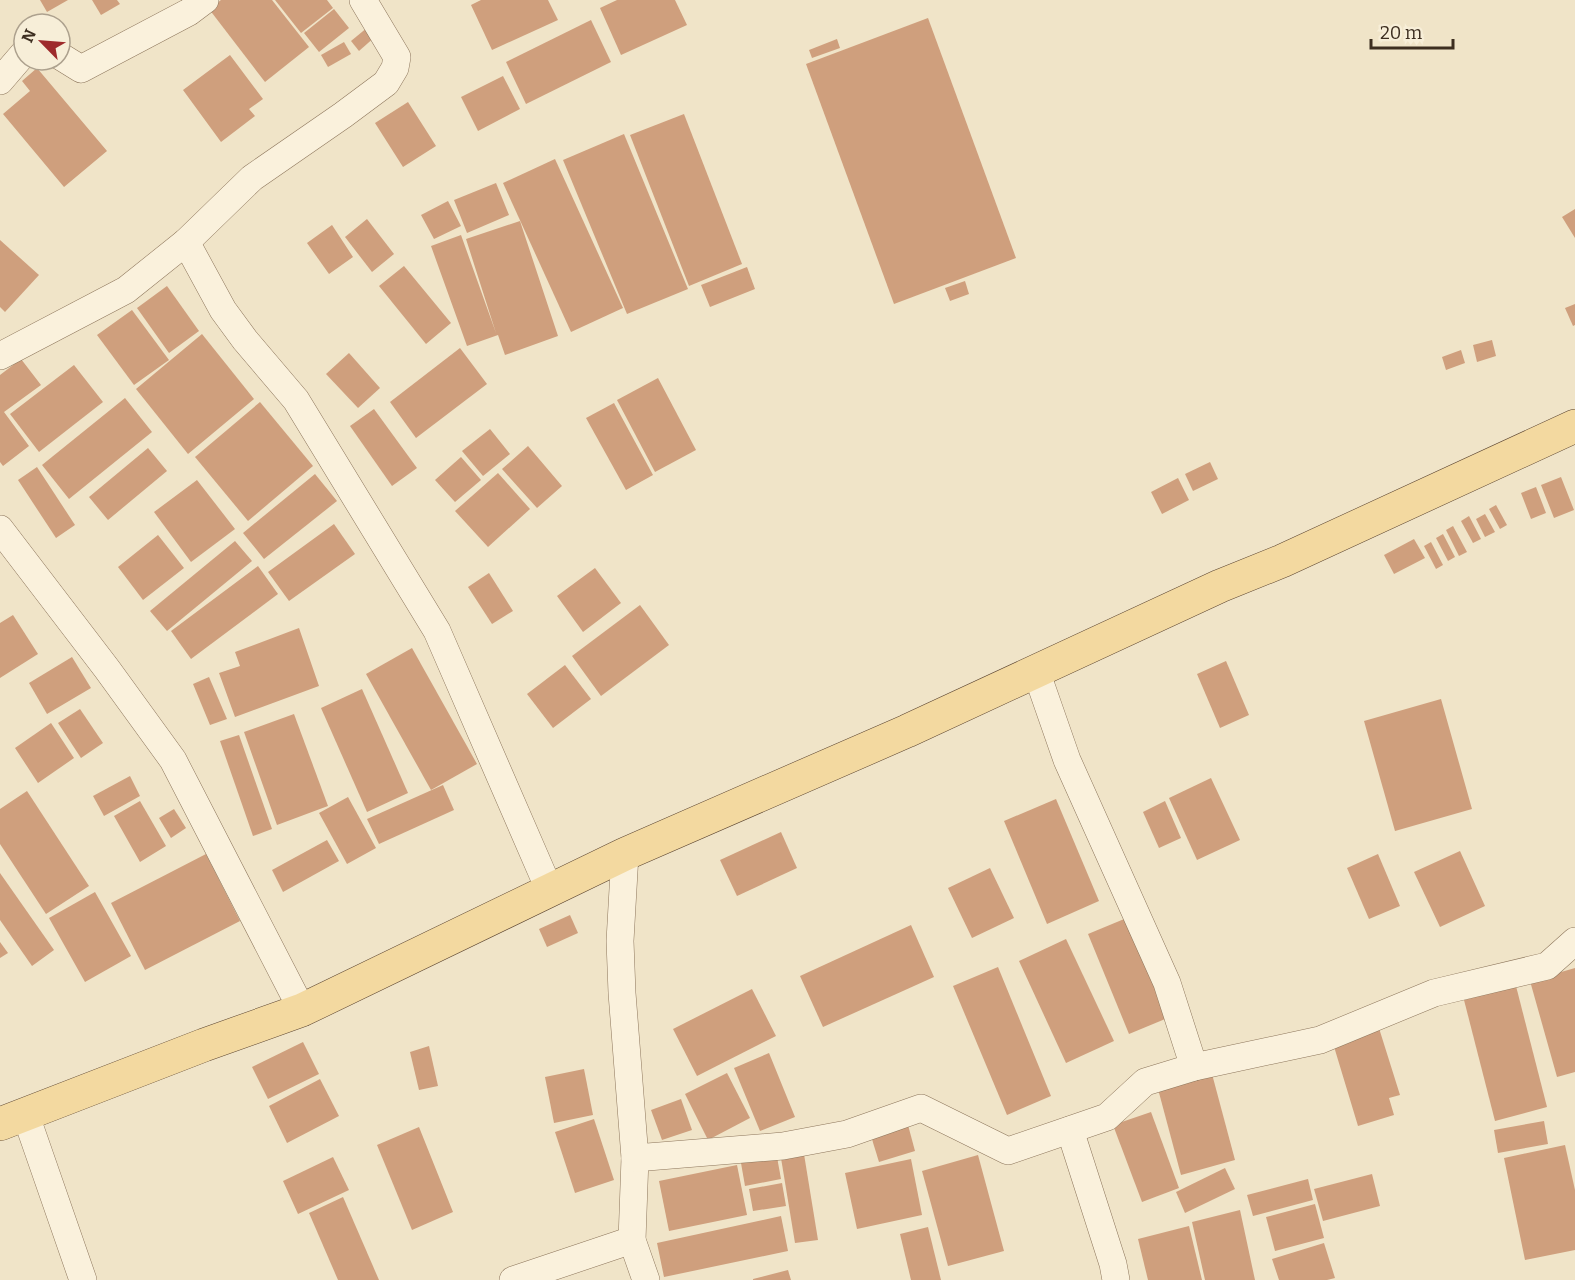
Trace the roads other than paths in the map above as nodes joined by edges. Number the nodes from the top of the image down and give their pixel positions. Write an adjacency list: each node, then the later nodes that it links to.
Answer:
1 (205, 0): 3 (street)
2 (363, 0): 6 (street)
3 (72, 63)
4 (12, 67): 5 (street)
5 (0, 81)
6 (186, 242): 7 (street); 12 (street)
7 (0, 356)
8 (1575, 426): 10 (main road)
9 (0, 529): 14 (street)
10 (1036, 671): 11 (main road); 15 (street)
11 (625, 854): 12 (main road); 18 (street)
12 (549, 889): 14 (main road)
13 (1575, 941): 15 (street)
14 (302, 1010): 16 (main road)
15 (1194, 1067): 17 (street)
16 (12, 1119): 20 (street)
17 (1070, 1130): 18 (street); 23 (street)
18 (635, 1158): 19 (street)
19 (632, 1240): 21 (street); 22 (street)
20 (83, 1280)
21 (513, 1280)
22 (646, 1280)
23 (1116, 1280)

